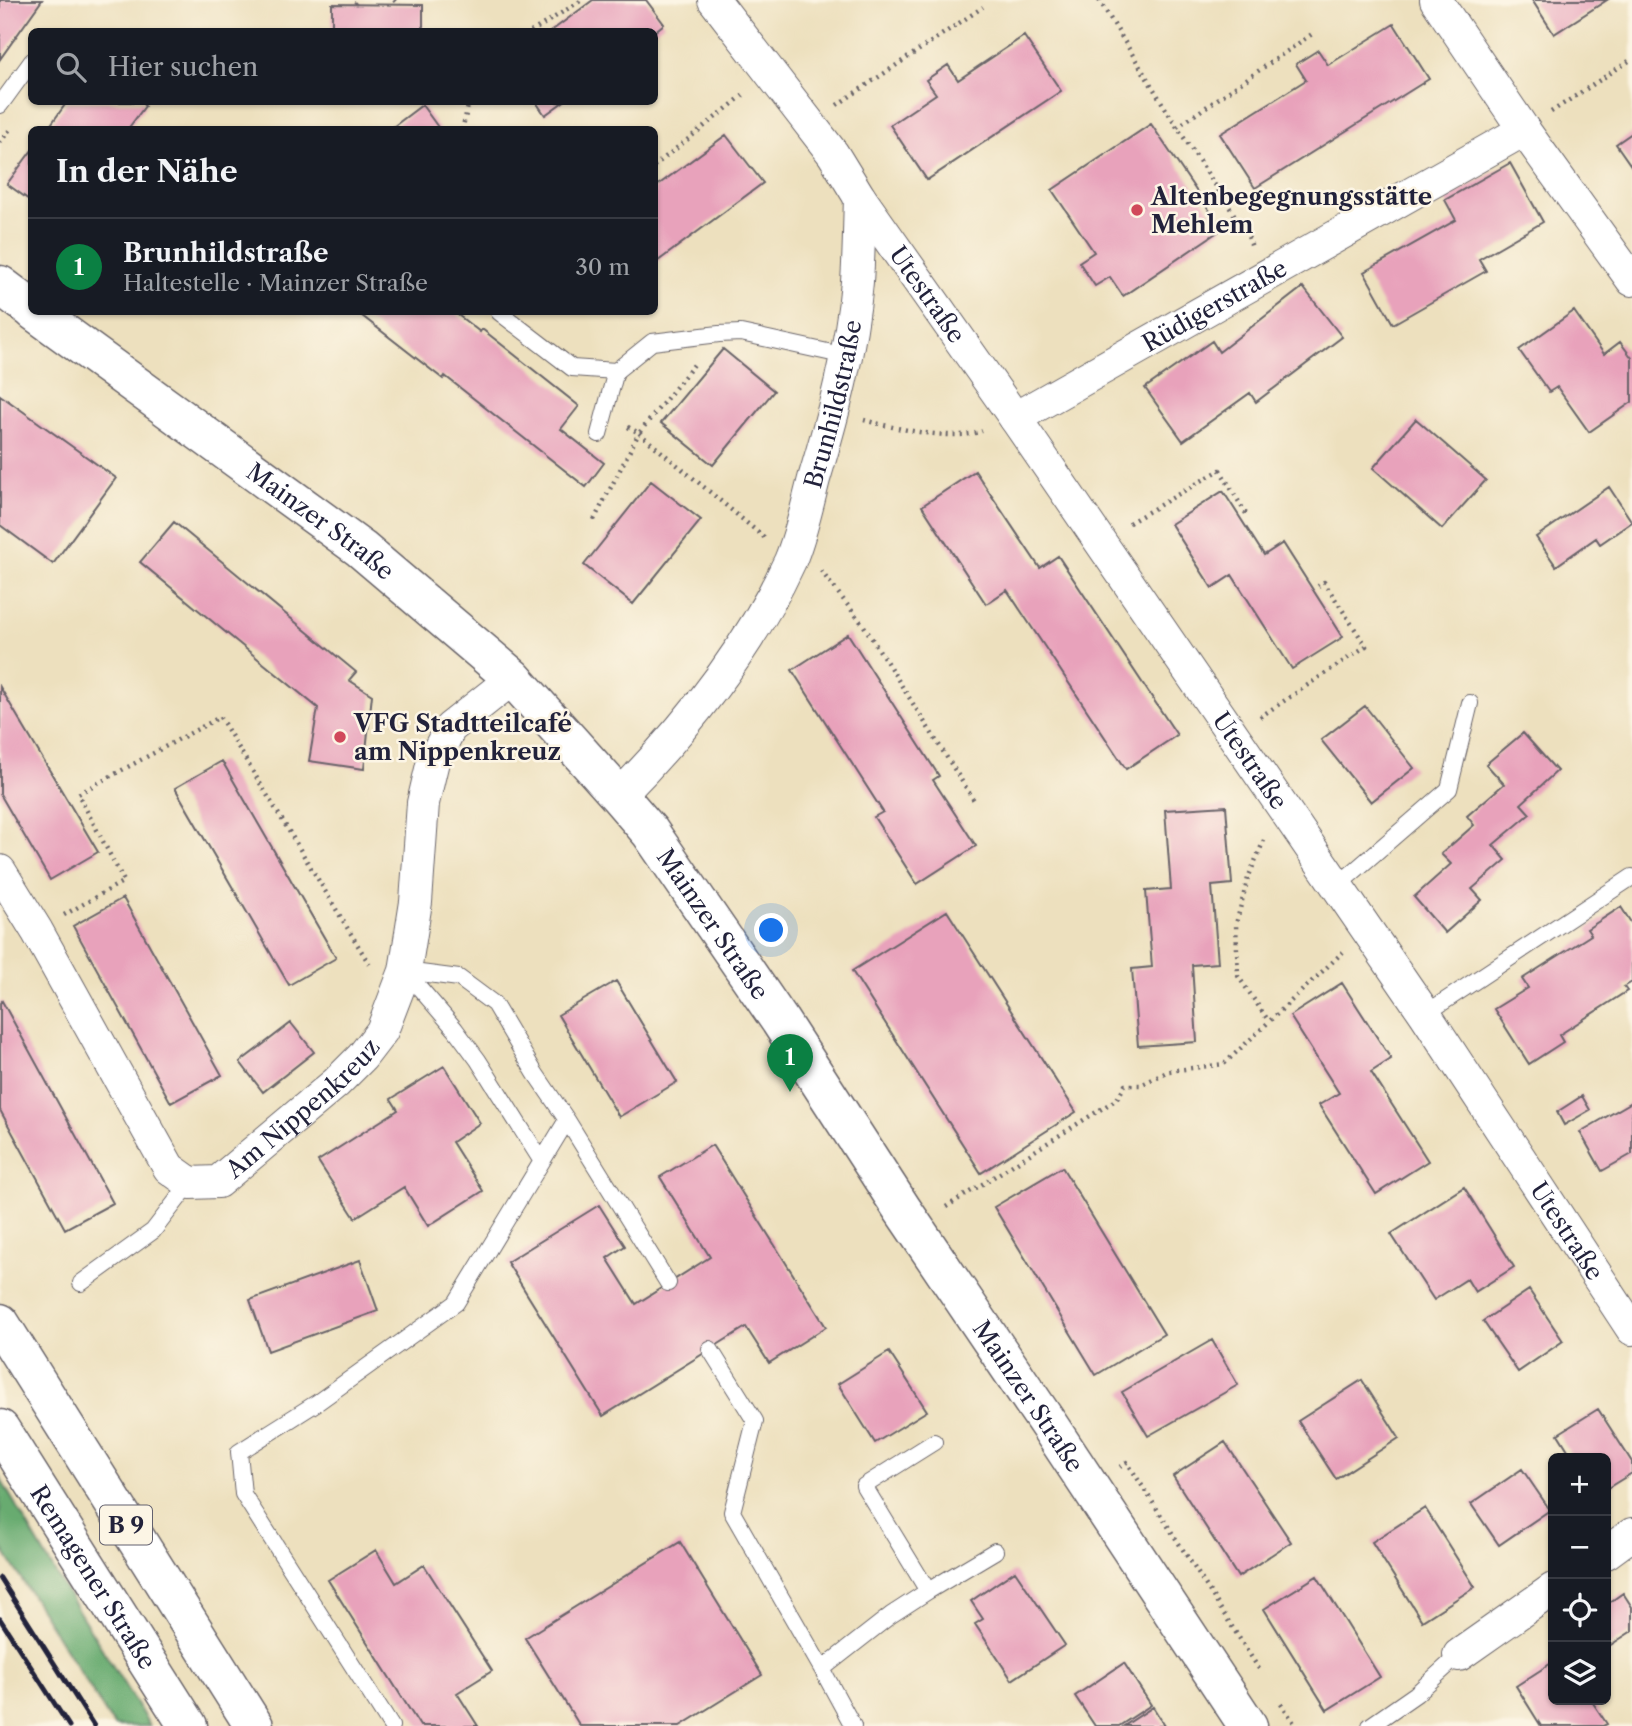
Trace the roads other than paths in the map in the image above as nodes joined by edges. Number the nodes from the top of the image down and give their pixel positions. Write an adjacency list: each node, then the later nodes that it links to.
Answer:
1 (714, 0): 6 (street)
2 (1436, 0): 5 (street)
3 (28, 66): 4 (lane)
4 (0, 105)
5 (1524, 130): 7 (street); 14 (street, Rüdigerstraße)
6 (860, 198): 12 (street, Brunhildstraße); 14 (street, Utestraße)
7 (1632, 279)
8 (0, 285): 9 (street, Mainzer Straße)
9 (28, 306)
10 (40, 315): 16 (street, Mainzer Straße)
11 (503, 315): 13 (lane)
12 (846, 356): 13 (lane); 18 (street, Brunhildstraße)
13 (616, 371): 15 (lane)
14 (1015, 418): 21 (street, Utestraße)
15 (599, 435)
16 (513, 678): 18 (street, Mainzer Straße); 22 (street, Am Nippenkreuz)
17 (1470, 703): 21 (lane)
18 (619, 796): 45 (street, Mainzer Straße)
19 (0, 871): 26 (street, Am Nippenkreuz)
20 (1632, 877): 23 (lane)
21 (1337, 886): 23 (street, Utestraße)
22 (405, 971): 24 (lane); 25 (lane); 26 (street, Am Nippenkreuz)
23 (1425, 1014): 30 (street, Utestraße)
24 (567, 1120): 25 (lane); 28 (lane)
25 (541, 1160): 43 (lane)
26 (190, 1183): 27 (lane)
27 (81, 1283)
28 (668, 1283)
29 (0, 1322): 42 (street, B 9)
30 (1632, 1329)
31 (710, 1349): 40 (lane)
32 (0, 1429): 41 (street, Remagener Straße / B 9)
33 (934, 1442): 37 (lane)
34 (1632, 1534): 35 (street)
35 (1611, 1549)
36 (995, 1551): 37 (lane)
37 (928, 1591): 40 (lane)
38 (1548, 1592): 39 (street)
39 (1459, 1654): 46 (lane)
40 (822, 1669): 44 (lane)
41 (188, 1726)
42 (254, 1726)
43 (391, 1726)
44 (853, 1726)
45 (1248, 1726)
46 (1370, 1726)

